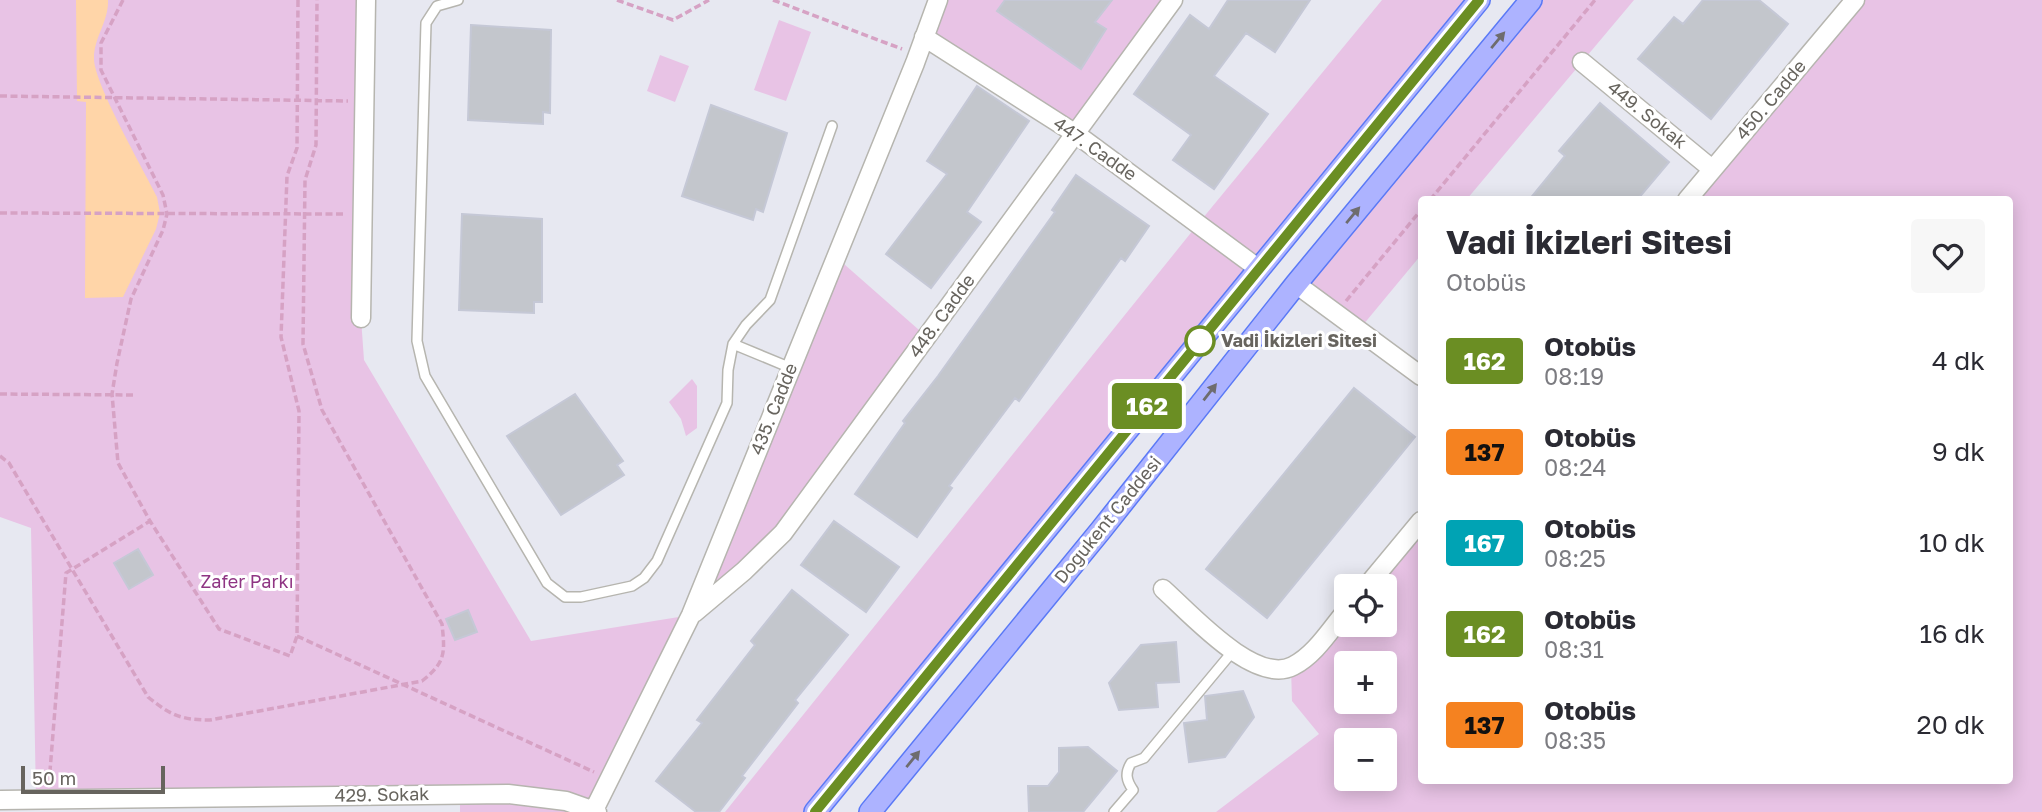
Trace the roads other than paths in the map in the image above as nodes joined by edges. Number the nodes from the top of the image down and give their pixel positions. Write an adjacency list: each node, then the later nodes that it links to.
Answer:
1 (366, 0): 16 (street)
2 (458, 0): 17 (lane)
3 (938, 0): 8 (street, 435. Cadde)
4 (1173, 0): 11 (street, 448. Cadde)
5 (1479, 0): 14 (main road)
6 (1531, 0): 15 (main road, Doğukent Caddesi, one-way to 6)
7 (1855, 0): 12 (street, 450. Cadde)
8 (925, 37): 11 (street, 447. Cadde); 18 (street, 435. Cadde)
9 (1582, 62): 12 (street, 449. Sokak)
10 (832, 125): 17 (lane)
11 (1076, 134): 14 (street, 447. Cadde); 23 (street, 448. Cadde)
12 (1712, 169): 13 (street, 450. Cadde)
13 (1690, 196)
14 (1259, 269): 29 (main road)
15 (1296, 284): 19 (street); 30 (main road, Doğukent Caddesi, one-way to 15)
16 (361, 318)
17 (733, 344): 18 (lane)
18 (791, 368): 23 (street, 435. Cadde)
19 (1418, 374)
20 (1418, 525): 21 (street)
21 (1377, 574)
22 (1163, 589): 25 (street)
23 (691, 615): 28 (street, 435. Cadde)
24 (1334, 626): 25 (street)
25 (1234, 651): 31 (lane)
26 (0, 800): 27 (street, 429. Sokak)
27 (172, 805): 28 (street, 429. Sokak)
28 (595, 812)
29 (815, 812)
30 (870, 812)
31 (1114, 812)

